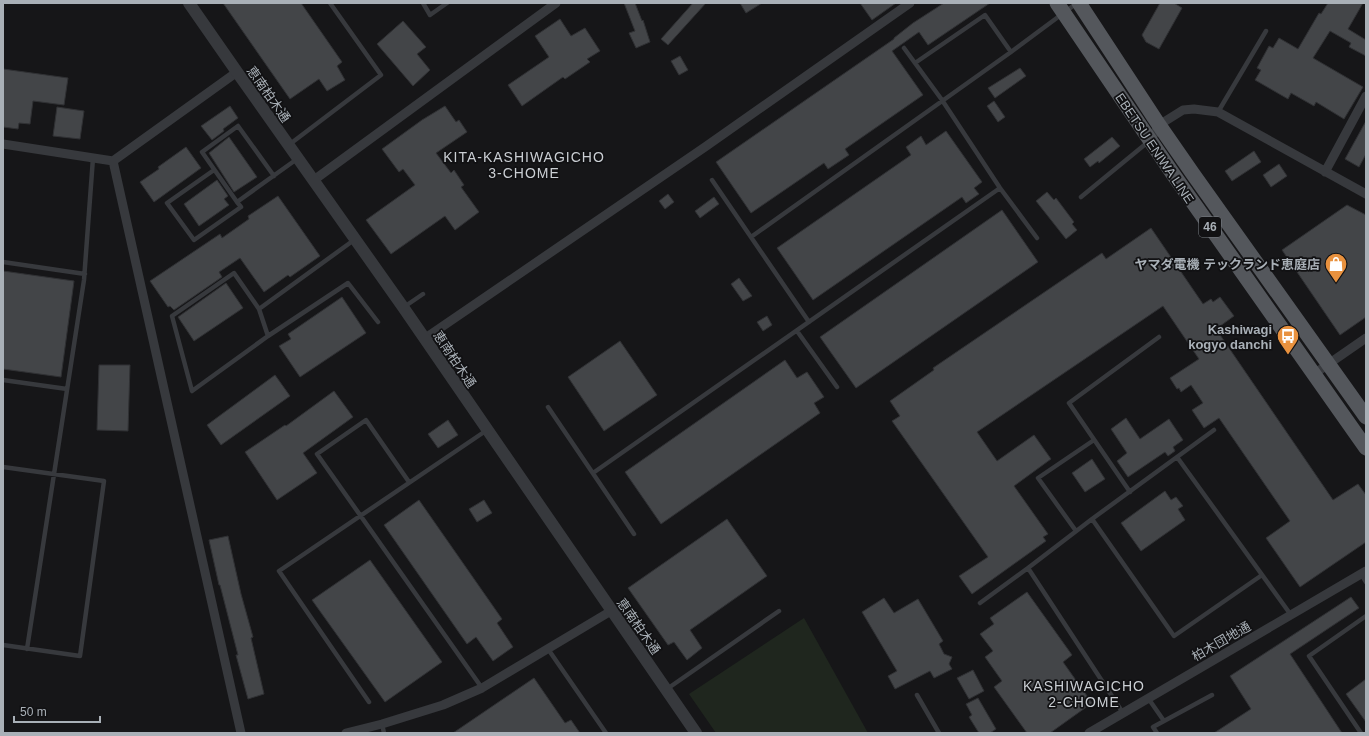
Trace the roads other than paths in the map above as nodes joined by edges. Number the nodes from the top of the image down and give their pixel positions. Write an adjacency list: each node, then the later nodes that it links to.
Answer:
1 (190, 3): 13 (street, 恵南柏木通)
2 (330, 3): 20 (lane)
3 (424, 3): 4 (lane)
4 (447, 3)
5 (556, 3): 27 (street)
6 (910, 3): 47 (street)
7 (1078, 3): 8 (lane); 17 (main road, EBETSU ENIWA LINE / 46)
8 (1060, 8): 11 (lane); 18 (main road, EBETSU ENIWA LINE / 46)
9 (1266, 30): 16 (lane)
10 (904, 48): 12 (lane)
11 (1011, 52): 12 (lane); 15 (lane)
12 (915, 63): 15 (lane)
13 (237, 72): 20 (street, 恵南柏木通); 23 (street)
14 (1366, 96): 25 (street)
15 (942, 100): 29 (lane); 33 (lane)
16 (1218, 112): 17 (street); 25 (street)
17 (1159, 125): 18 (street); 48 (main road, EBETSU ENIWA LINE / 46)
18 (1150, 141): 31 (lane); 49 (main road, EBETSU ENIWA LINE / 46)
19 (3, 144): 21 (street)
20 (288, 145): 22 (street, 恵南柏木通)
21 (92, 158): 23 (street); 37 (lane)
22 (298, 158): 26 (lane); 27 (street, 恵南柏木通)
23 (113, 161): 90 (street)
24 (214, 170): 26 (lane); 32 (lane); 32 (lane)
25 (1325, 172): 30 (street)
26 (274, 176): 32 (lane)
27 (314, 180): 35 (street, 恵南柏木通)
28 (712, 180): 33 (lane)
29 (1000, 188): 34 (lane); 42 (lane)
30 (1366, 194)
31 (1081, 197)
32 (238, 202)
33 (751, 238): 42 (lane)
34 (1037, 238)
35 (355, 239): 39 (street, 恵南柏木通); 40 (lane)
36 (3, 262): 37 (lane)
37 (84, 274): 52 (lane)
38 (423, 294): 39 (lane)
39 (403, 307): 47 (street, 恵南柏木通)
40 (259, 308): 44 (lane); 44 (lane)
41 (378, 322): 44 (lane)
42 (809, 322): 43 (lane)
43 (797, 331): 51 (lane); 62 (lane)
44 (268, 336)
45 (1159, 337): 57 (lane)
46 (1366, 338): 48 (street)
47 (424, 339): 55 (street, 恵南柏木通)
48 (1329, 364): 49 (street); 54 (main road, EBETSU ENIWA LINE / 46)
49 (1314, 374): 58 (main road, EBETSU ENIWA LINE / 46)
50 (3, 380): 52 (lane)
51 (837, 387)
52 (67, 389): 61 (lane)
53 (548, 407): 62 (lane)
54 (1366, 417)
55 (487, 430): 63 (lane); 74 (street, 恵南柏木通)
56 (1214, 430): 59 (lane)
57 (1094, 440): 64 (lane); 67 (lane)
58 (1366, 448)
59 (1177, 457): 64 (lane); 71 (lane)
60 (3, 467): 61 (lane)
61 (54, 474): 79 (lane); 79 (lane)
62 (593, 474): 68 (lane)
63 (409, 482): 65 (lane); 65 (lane)
64 (1130, 492): 66 (lane)
65 (360, 515): 81 (lane); 86 (lane)
66 (1092, 519): 67 (lane); 71 (lane)
67 (1076, 531): 69 (lane)
68 (634, 534)
69 (1028, 568): 73 (lane); 87 (lane)
70 (1363, 572): 72 (lane); 76 (street, 柏木団地通)
71 (1262, 574): 76 (lane)
72 (1366, 582)
73 (980, 603)
74 (611, 611): 80 (street); 82 (street, 恵南柏木通)
75 (779, 611): 82 (lane)
76 (1291, 614): 85 (street, 柏木団地通)
77 (1366, 616): 97 (lane)
78 (3, 645): 79 (lane)
79 (27, 649)
80 (548, 649): 81 (street); 92 (lane)
81 (482, 688): 89 (street)
82 (666, 690): 93 (street, 恵南柏木通)
83 (1212, 694): 88 (lane)
84 (917, 695): 94 (lane)
85 (1148, 698): 87 (street, 柏木団地通); 88 (lane)
86 (369, 702)
87 (1123, 713): 95 (street, 柏木団地通)
88 (1164, 721): 96 (lane)
89 (383, 729): 91 (street)
90 (241, 733)
91 (346, 733)
92 (606, 733)
93 (696, 733)
94 (939, 733)
95 (1090, 733)
96 (1157, 733)
97 (1361, 733)

